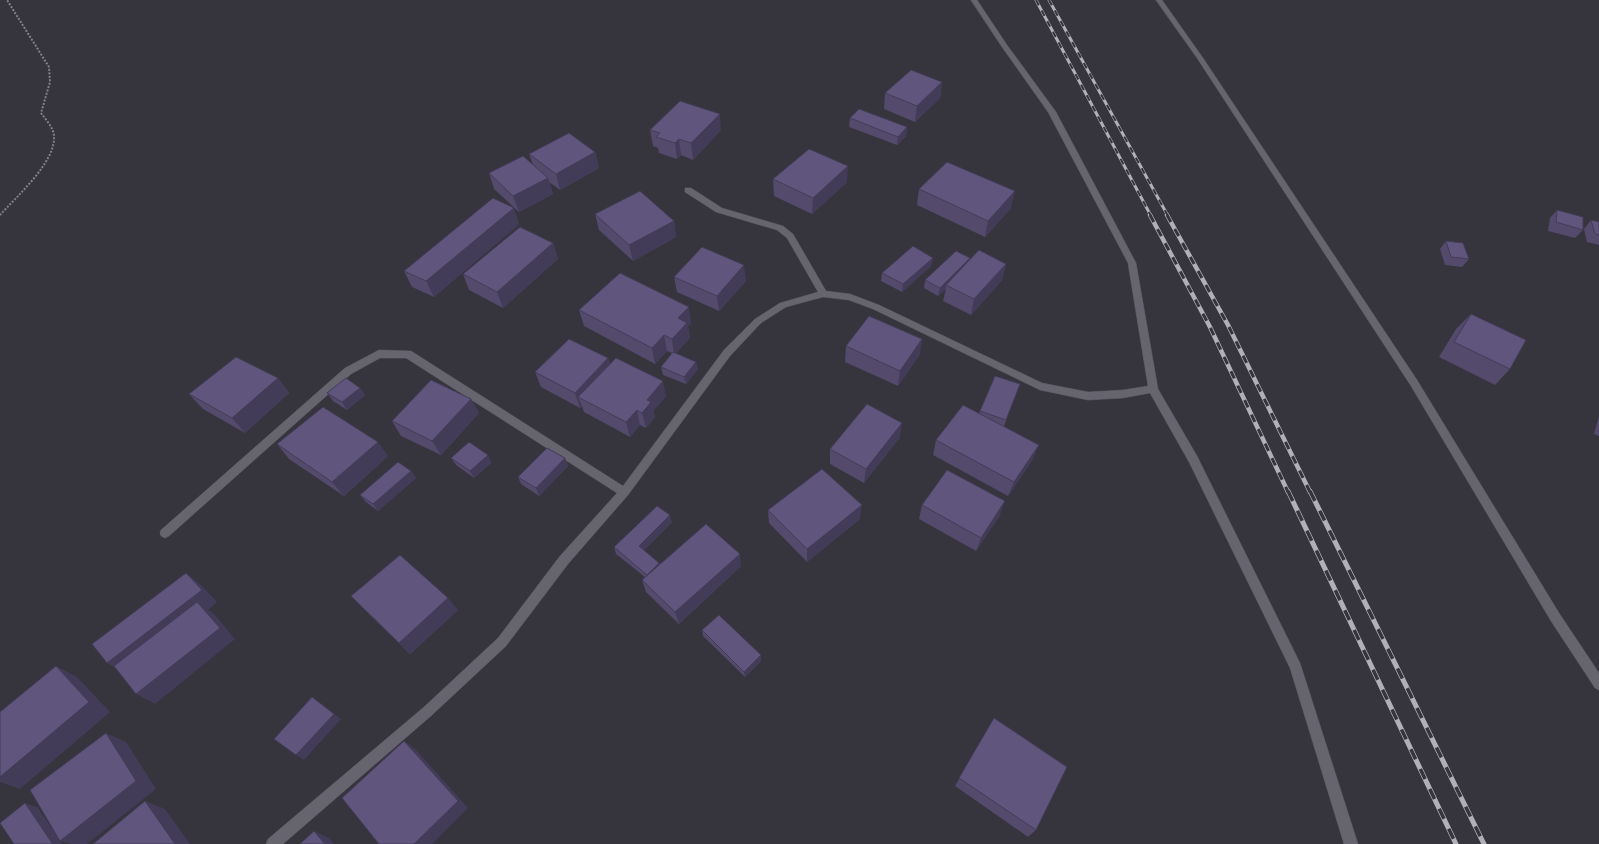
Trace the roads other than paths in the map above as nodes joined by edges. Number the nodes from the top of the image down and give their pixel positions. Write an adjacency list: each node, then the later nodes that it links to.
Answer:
1 (974, 0): 5 (street)
2 (1159, 0): 8 (street)
3 (688, 190): 4 (street)
4 (823, 294): 5 (street); 6 (street)
5 (1153, 389): 10 (street)
6 (624, 492): 7 (street); 9 (street)
7 (165, 533)
8 (1599, 684)
9 (273, 844)
10 (1351, 844)

